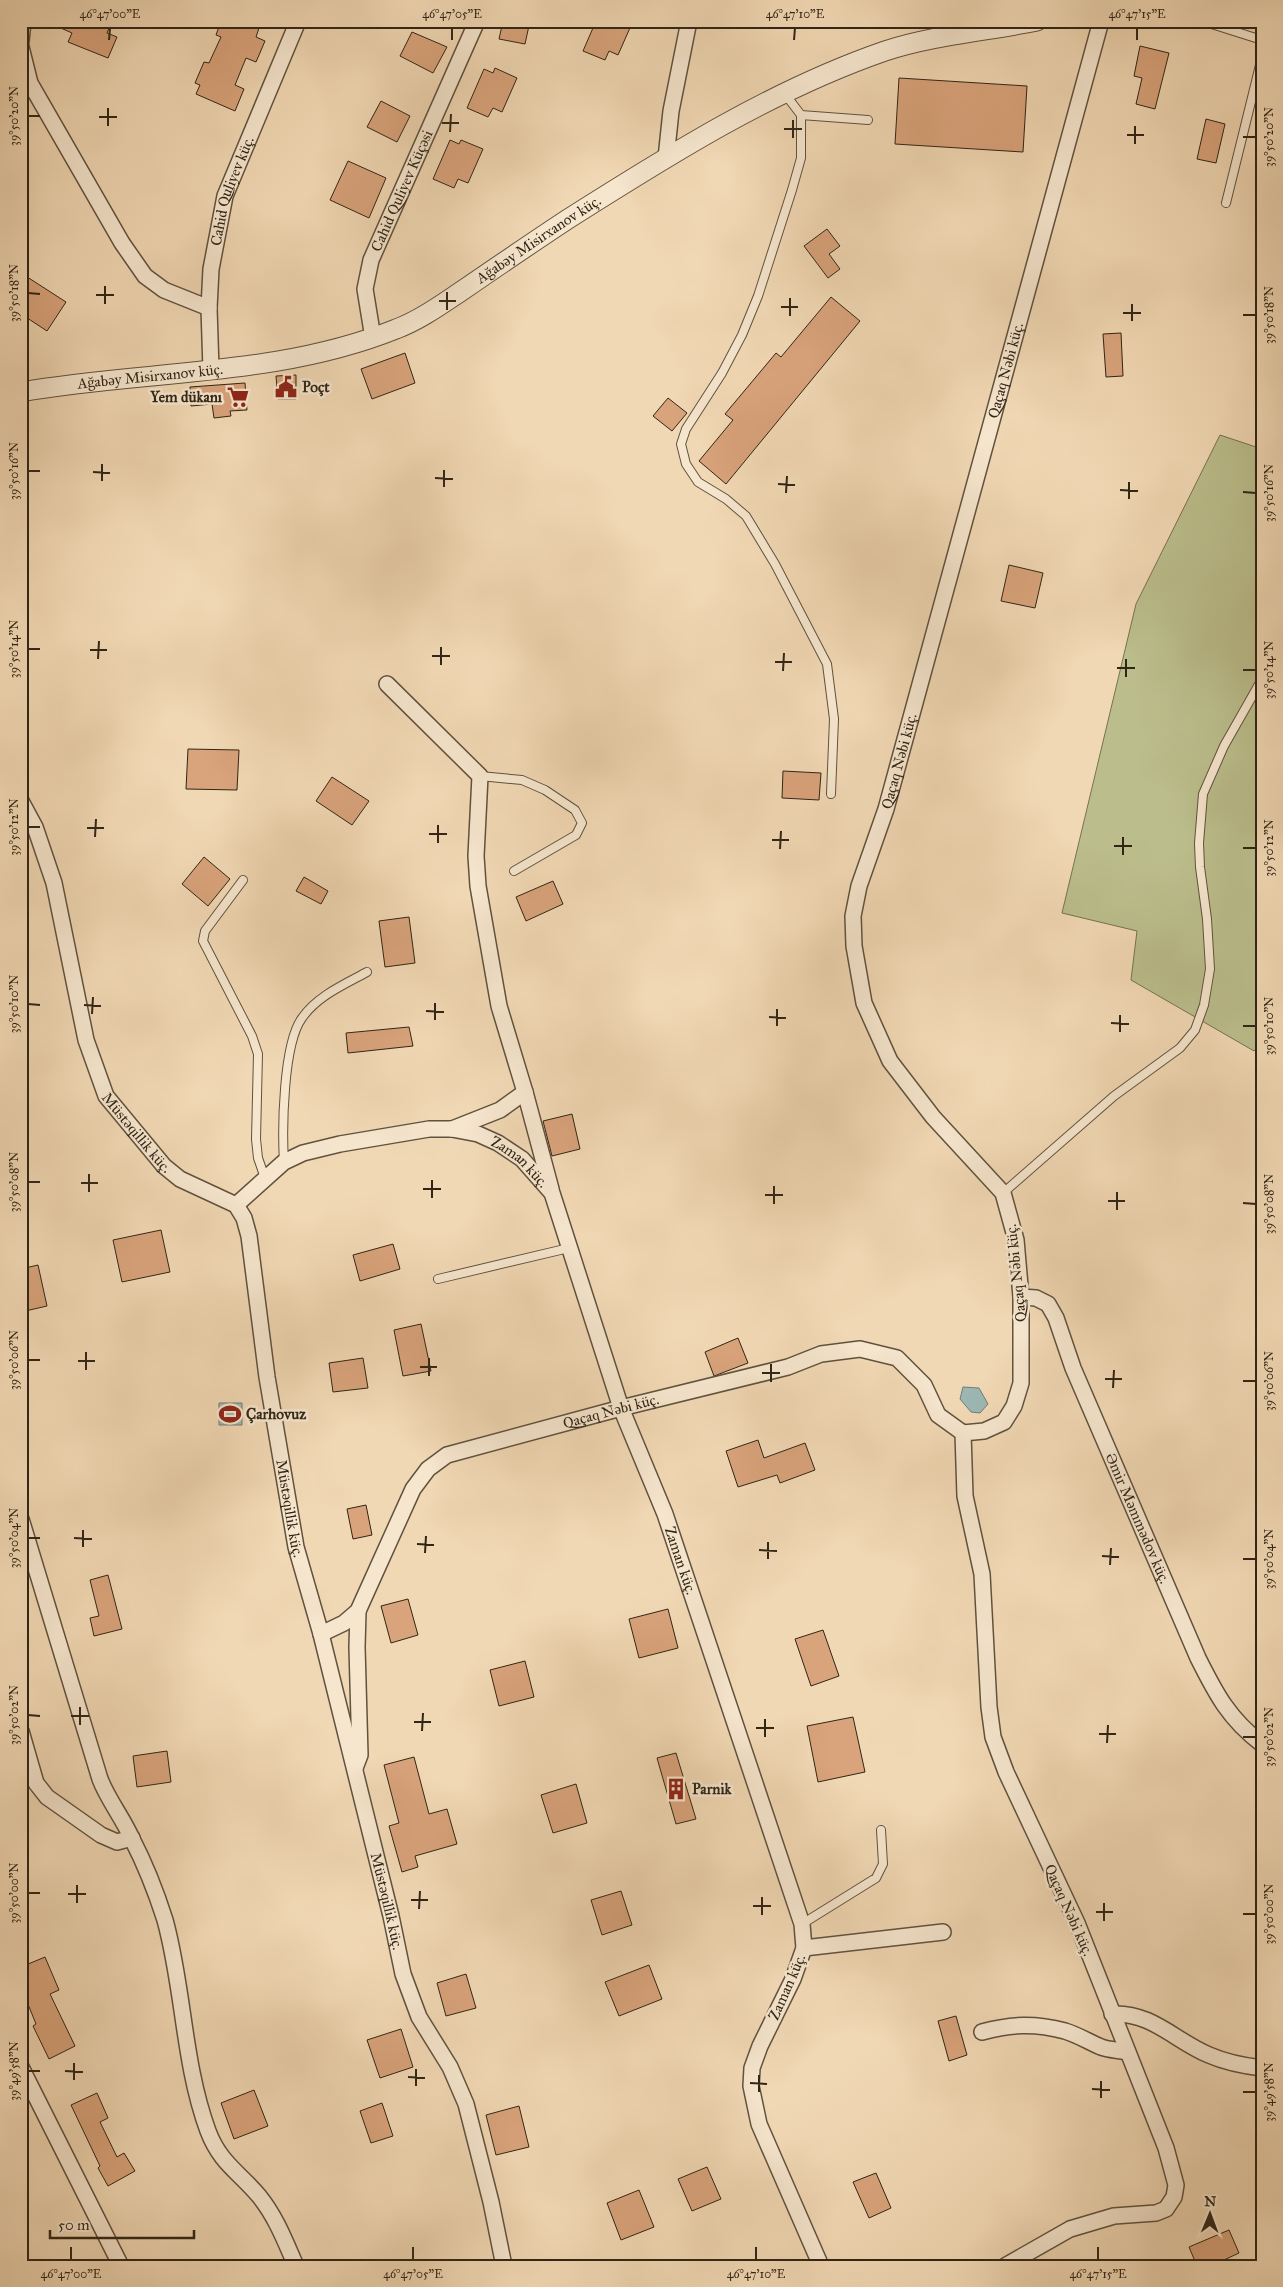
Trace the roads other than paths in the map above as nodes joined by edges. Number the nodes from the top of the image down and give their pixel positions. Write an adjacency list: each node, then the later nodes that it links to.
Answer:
1 (23, 21): 9 (street)
2 (298, 21): 18 (street, Cahid Quliyev küç.)
3 (477, 21): 19 (street, Cahid Quliyev Küçəsi)
4 (689, 21): 16 (street)
5 (1037, 21): 13 (street, Ağabəy Misirxanov küç.)
6 (1101, 21): 35 (street, Qaçaq Nəbi küç.)
7 (1202, 21): 8 (lane)
8 (1262, 40)
9 (21, 41)
10 (21, 47): 12 (street)
11 (1262, 57): 17 (lane)
12 (23, 66): 18 (street)
13 (785, 94): 14 (lane); 16 (street, Ağabəy Misirxanov küç.)
14 (801, 115): 15 (lane); 25 (lane)
15 (868, 120)
16 (666, 158): 19 (street, Ağabəy Misirxanov küç.)
17 (1226, 202)
18 (209, 308): 20 (street, Cahid Quliyev küç.)
19 (373, 338): 20 (street, Ağabəy Misirxanov küç.)
20 (211, 370): 21 (street, Ağabəy Misirxanov küç.)
21 (21, 392)
22 (1262, 679): 35 (lane)
23 (387, 684): 24 (street)
24 (480, 776): 27 (lane); 30 (street)
25 (830, 794)
26 (21, 801): 36 (street, Müstəqillik küç.)
27 (514, 871)
28 (243, 880): 33 (lane)
29 (368, 972): 32 (lane)
30 (525, 1092): 31 (street); 34 (street)
31 (452, 1129): 32 (street, Zaman küç.); 34 (street, Zaman küç.)
32 (284, 1162): 33 (street, Zaman küç.)
33 (265, 1178): 36 (street, Zaman küç.)
34 (552, 1193): 37 (street, Zaman küç.)
35 (1003, 1193): 39 (street, Qaçaq Nəbi küç.)
36 (236, 1206): 44 (street, Müstəqillik küç.)
37 (569, 1248): 38 (lane); 40 (street, Zaman küç.)
38 (438, 1279)
39 (1021, 1297): 41 (street, Qaçaq Nəbi küç.); 46 (street, Əmir Məmmədov küç.)
40 (621, 1408): 41 (street, Qaçaq Nəbi küç.); 43 (street, Qaçaq Nəbi küç.); 50 (street, Zaman küç.)
41 (963, 1434): 53 (street, Qaçaq Nəbi küç.)
42 (21, 1519): 49 (street)
43 (358, 1611): 44 (street, Qaçaq Nəbi küç.); 47 (street)
44 (321, 1634): 47 (street, Müstəqillik küç.)
45 (21, 1731): 49 (street)
46 (1262, 1744)
47 (354, 1769): 60 (street, Müstəqillik küç.)
48 (880, 1830): 50 (lane)
49 (132, 1838): 59 (street)
50 (802, 1924): 52 (street, Zaman küç.)
51 (943, 1932): 52 (street)
52 (804, 1948): 61 (street, Zaman küç.)
53 (1112, 2014): 55 (street, Qaçaq Nəbi küç.); 57 (street)
54 (982, 2032): 55 (street)
55 (1127, 2052): 62 (street, Qaçaq Nəbi küç.)
56 (21, 2067): 58 (street)
57 (1262, 2068)
58 (121, 2266)
59 (296, 2266)
60 (504, 2266)
61 (821, 2266)
62 (1005, 2266)

